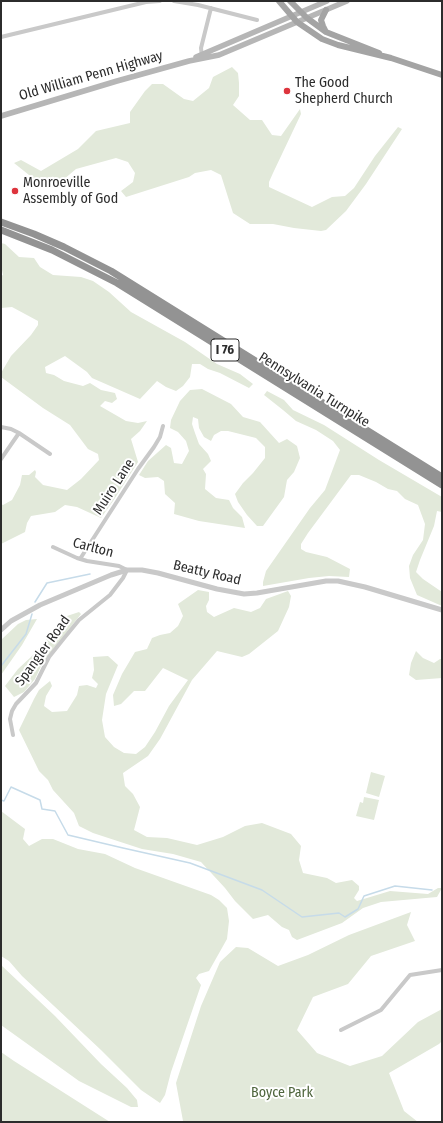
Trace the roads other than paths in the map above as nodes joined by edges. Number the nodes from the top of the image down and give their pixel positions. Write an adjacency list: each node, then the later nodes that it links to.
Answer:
1 (160, 1): 15 (street)
2 (174, 1): 7 (street)
3 (279, 1): 10 (main road)
4 (290, 1): 9 (main road)
5 (327, 1): 9 (main road, Old William Penn Highway)
6 (347, 1): 8 (main road, Old William Penn Highway)
7 (211, 8): 12 (street); 16 (street)
8 (326, 10): 11 (main road, Old William Penn Highway); 14 (main road)
9 (300, 12): 10 (main road, Old William Penn Highway); 11 (main road)
10 (291, 16): 13 (main road); 16 (main road, Old William Penn Highway)
11 (306, 18): 13 (main road, Old William Penn Highway); 14 (main road)
12 (257, 20)
13 (297, 22): 16 (main road, Old William Penn Highway); 17 (main road)
14 (326, 32): 17 (main road)
15 (1, 37)
16 (202, 57): 19 (main road, Old William Penn Highway)
17 (391, 58): 18 (main road)
18 (442, 75)
19 (1, 116)
20 (1, 222): 27 (highway, Pennsylvania Turnpike / I 76)
21 (1, 230): 28 (highway, Pennsylvania Turnpike / I 76)
22 (163, 426): 30 (street, Muiro Lane)
23 (1, 427): 24 (street)
24 (19, 433): 25 (street); 26 (street)
25 (50, 454)
26 (1, 459)
27 (442, 477)
28 (442, 485)
29 (54, 547): 30 (street, Carlton)
30 (80, 559): 31 (street, Carlton)
31 (127, 570): 32 (street, Beatty Road); 33 (street, Beatty Road); 34 (street, Spangler Road)
32 (442, 610)
33 (1, 630)
34 (13, 735)
35 (442, 970): 36 (street)
36 (341, 1030)

